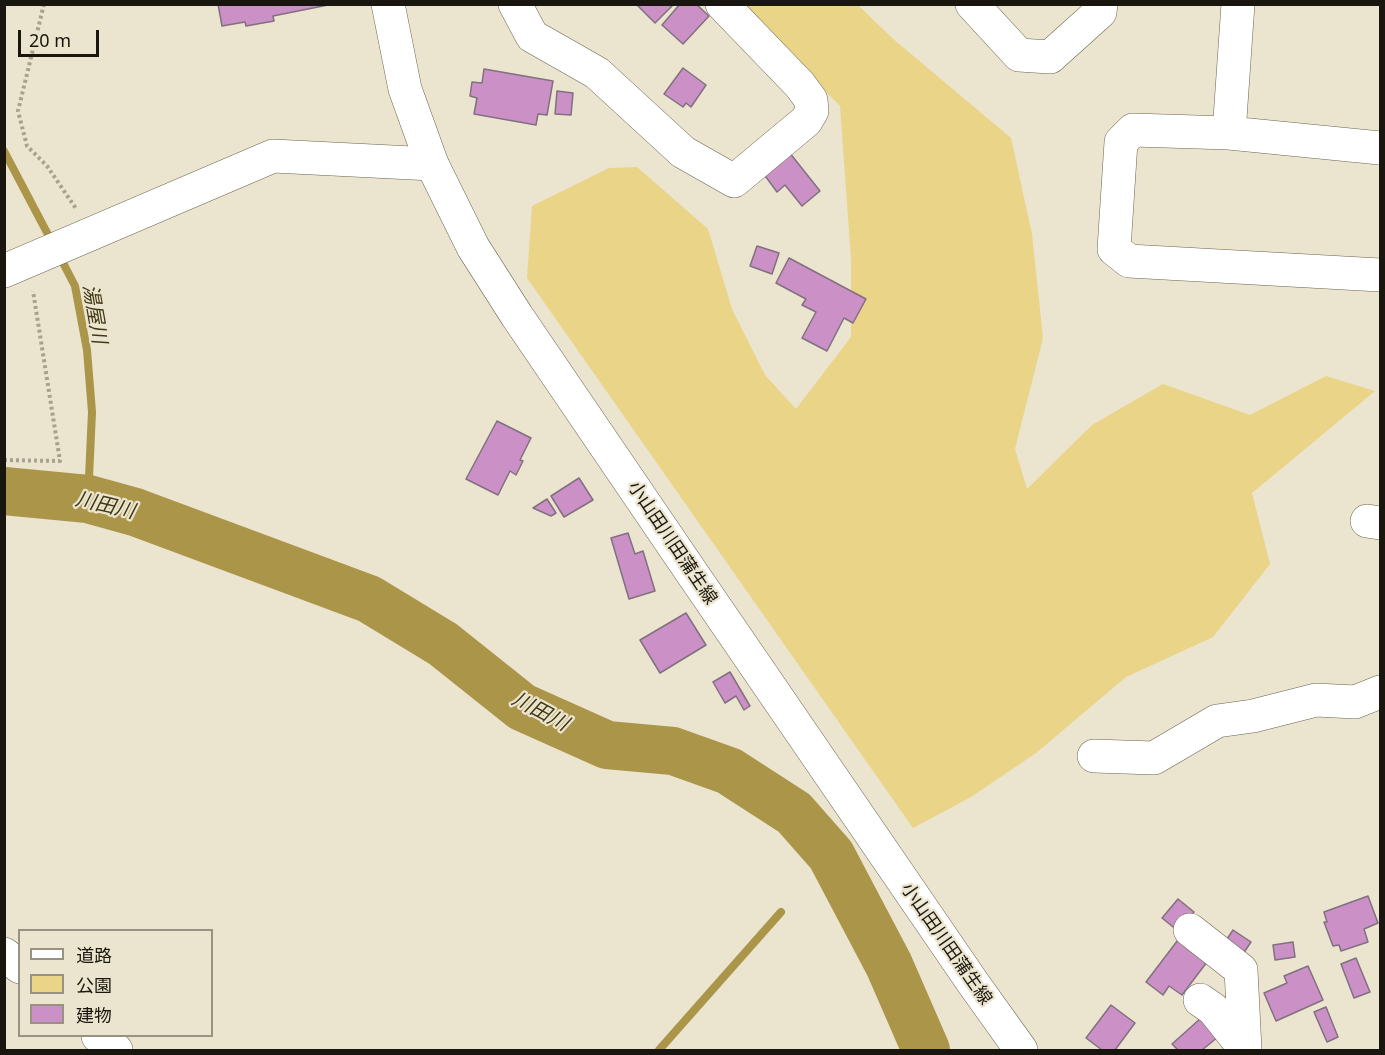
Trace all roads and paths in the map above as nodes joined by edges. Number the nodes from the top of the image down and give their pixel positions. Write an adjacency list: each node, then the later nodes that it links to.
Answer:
1 (44, 4): 11 (path)
2 (388, 4): 10 (street, 小山田川田蒲生線)
3 (515, 4): 4 (street)
4 (722, 4)
5 (972, 4): 6 (street)
6 (1101, 4)
7 (1238, 4): 8 (street)
8 (1229, 133): 9 (street); 13 (street)
9 (1380, 148)
10 (432, 164): 11 (street); 24 (street, 小山田川田蒲生線)
11 (93, 233): 12 (street)
12 (16, 266): 14 (path)
13 (1380, 275)
14 (4, 460)
15 (1380, 692): 16 (street)
16 (1094, 756)
17 (1190, 930): 22 (street)
18 (4, 954): 19 (street)
19 (18, 965)
20 (1200, 1000): 22 (street)
21 (100, 1037): 23 (street)
22 (1245, 1049)
23 (116, 1050)
24 (1021, 1050)

